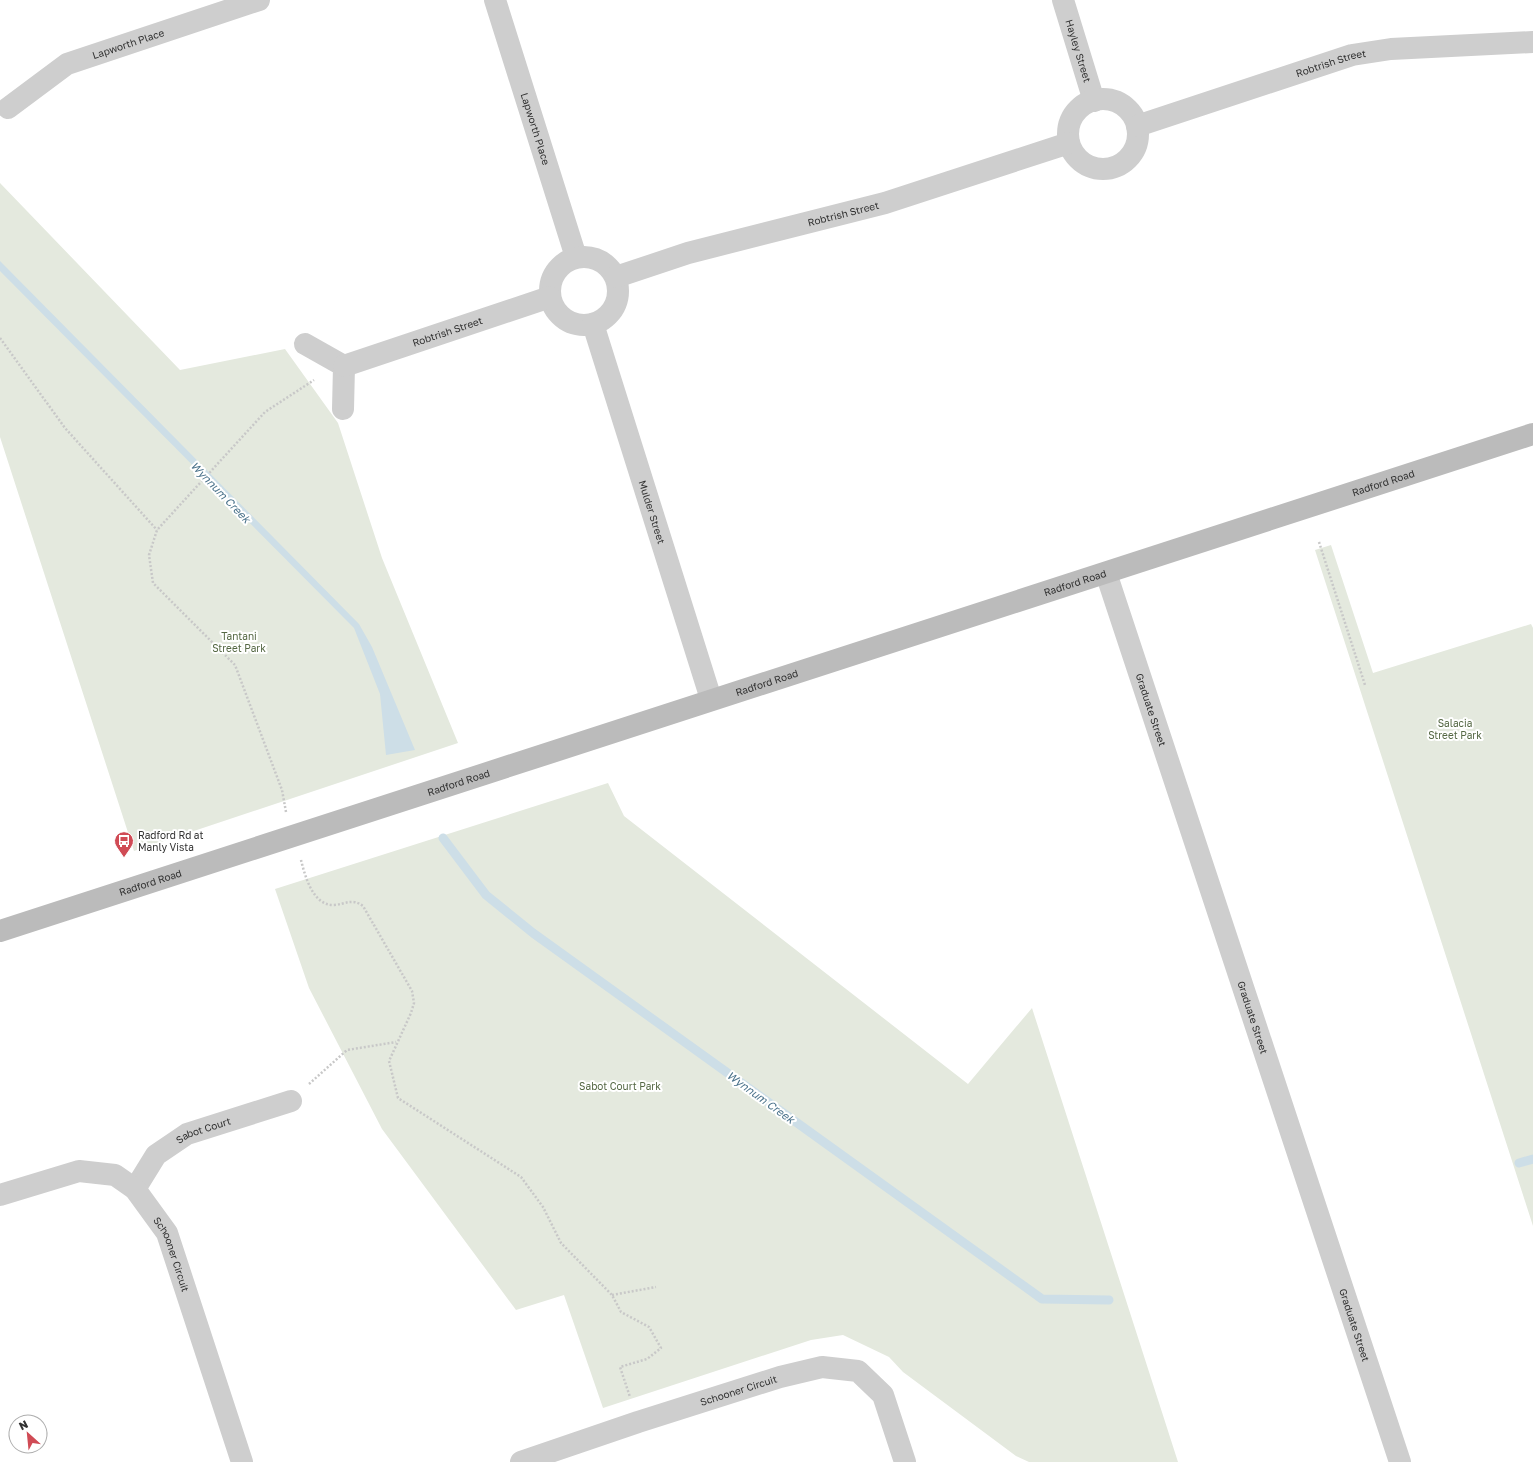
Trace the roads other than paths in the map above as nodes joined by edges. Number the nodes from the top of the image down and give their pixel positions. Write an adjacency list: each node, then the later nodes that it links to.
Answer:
1 (259, 0): 6 (street, Lapworth Place)
2 (495, 0): 9 (street, Lapworth Place)
3 (1063, 0): 5 (street, Hayley Street)
4 (1533, 42): 7 (street, Robtrish Street)
5 (1094, 101): 7 (street); 8 (street)
6 (8, 108)
7 (1137, 126): 8 (street)
8 (1069, 143): 10 (street, Robtrish Street)
9 (576, 258): 10 (street); 11 (street)
10 (616, 277): 12 (street)
11 (550, 297): 12 (street); 14 (street, Robtrish Street)
12 (593, 324): 18 (street, Mulder Street)
13 (305, 344): 14 (street)
14 (344, 366): 15 (street)
15 (343, 409)
16 (1533, 434): 17 (street, Radford Road)
17 (1106, 573): 18 (street, Radford Road); 26 (street, Graduate Street)
18 (711, 699): 19 (street, Radford Road)
19 (0, 931)
20 (291, 1101): 21 (street, Sabot Court)
21 (135, 1189): 22 (street, Schooner Circuit); 23 (street, Schooner Circuit)
22 (0, 1195)
23 (242, 1462)
24 (521, 1462): 25 (street, Schooner Circuit)
25 (905, 1462)
26 (1400, 1462)

